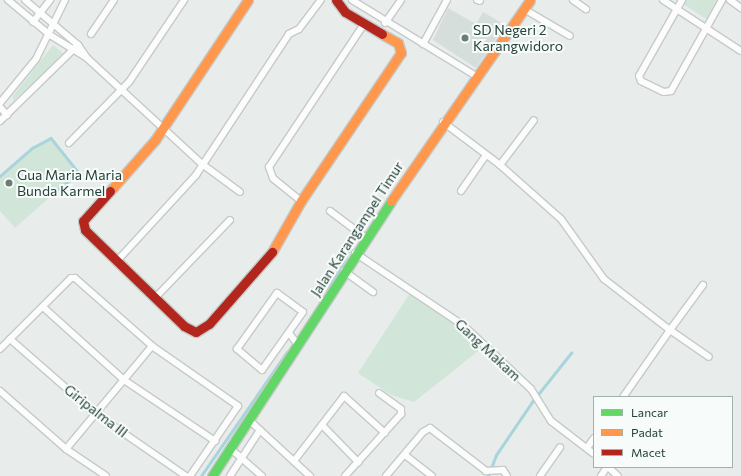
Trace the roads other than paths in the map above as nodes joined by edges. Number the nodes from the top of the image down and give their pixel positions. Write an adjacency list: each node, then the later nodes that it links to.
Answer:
1 (8, 0): 24 (street)
2 (25, 0): 23 (street)
3 (50, 0): 23 (street)
4 (65, 0): 27 (street)
5 (114, 0): 29 (street)
6 (184, 0): 38 (street)
7 (248, 0): 45 (street)
8 (321, 0): 48 (street)
9 (336, 0): 26 (street)
10 (352, 0): 25 (street)
11 (401, 0): 25 (street)
12 (448, 0): 32 (street)
13 (530, 0): 21 (street, Jalan Karangampel Timur)
14 (573, 0): 22 (street)
15 (663, 0): 19 (street)
16 (682, 0): 19 (street)
17 (722, 0): 28 (street)
18 (730, 0): 20 (street)
19 (678, 7): 28 (street); 28 (street)
20 (741, 8)
21 (524, 9): 31 (street); 37 (street, Jalan Karangampel Timur)
22 (586, 9)
23 (40, 13): 24 (street); 27 (street)
24 (33, 22): 30 (street)
25 (385, 23): 32 (street)
26 (364, 24): 52 (street); 52 (street)
27 (55, 26): 30 (street); 33 (street)
28 (706, 26): 34 (street)
29 (91, 34)
30 (50, 35): 35 (street); 39 (street)
31 (570, 36)
32 (423, 44): 37 (street)
33 (78, 45): 35 (street); 36 (street)
34 (741, 50)
35 (73, 51): 36 (street); 41 (street)
36 (87, 58): 38 (street)
37 (476, 76): 44 (street, Jalan Karangampel Timur)
38 (122, 90): 45 (street); 46 (street)
39 (0, 103)
40 (0, 107): 41 (street)
41 (8, 115): 43 (street)
42 (534, 120): 49 (street)
43 (0, 121)
44 (443, 122): 47 (street); 55 (street, Jalan Karangampel Timur)
45 (162, 128): 48 (street); 57 (street)
46 (69, 142)
47 (486, 155): 49 (street); 50 (street)
48 (202, 164): 51 (street); 57 (street)
49 (500, 165): 63 (street)
50 (461, 191)
51 (240, 192)
52 (301, 201): 61 (street)
53 (330, 211): 55 (street)
54 (230, 220): 61 (street)
55 (366, 238): 56 (street, Jalan Karangampel Timur)
56 (356, 253): 58 (street, Jalan Karangampel Timur); 83 (street, Gang Makam)
57 (116, 261): 61 (street)
58 (344, 272): 60 (street); 67 (street, Jalan Karangampel Timur)
59 (703, 285): 63 (street)
60 (373, 292)
61 (155, 298)
62 (43, 307): 65 (street); 68 (street); 71 (street)
63 (670, 330): 70 (street); 74 (street)
64 (289, 333): 66 (street); 66 (street); 67 (street)
65 (10, 339): 69 (street); 75 (street, Giripalma III)
66 (283, 341): 67 (street)
67 (296, 345): 76 (street, Jalan Karangampel Timur)
68 (152, 346): 71 (street); 81 (street)
69 (0, 349)
70 (708, 357)
71 (124, 380): 75 (street); 81 (street)
72 (0, 391): 84 (street)
73 (379, 393): 79 (street)
74 (624, 396)
75 (96, 414): 84 (street); 94 (street, Giripalma III)
76 (249, 420): 78 (street); 85 (street, Jalan Karangampel Timur)
77 (322, 425): 79 (street); 89 (street); 90 (street)
78 (260, 430): 88 (street); 89 (street)
79 (385, 433): 90 (street)
80 (593, 439): 83 (street)
81 (215, 441): 95 (street)
82 (560, 447): 104 (street)
83 (587, 448): 86 (street, Gang Makam)
84 (66, 449): 93 (street)
85 (231, 449): 88 (street); 96 (street, Jalan Karangampel Timur)
86 (593, 453)
87 (405, 455): 92 (street); 101 (street); 102 (street)
88 (241, 456): 97 (street); 98 (street)
89 (294, 461): 99 (street)
90 (358, 462): 100 (street)
91 (608, 468): 105 (street)
92 (487, 472): 103 (street)
93 (106, 476)
94 (186, 476)
95 (190, 476)
96 (212, 476)
97 (230, 476)
98 (262, 476)
99 (310, 476)
100 (345, 476)
101 (386, 476)
102 (432, 476)
103 (507, 476)
104 (540, 476)
105 (618, 476)

